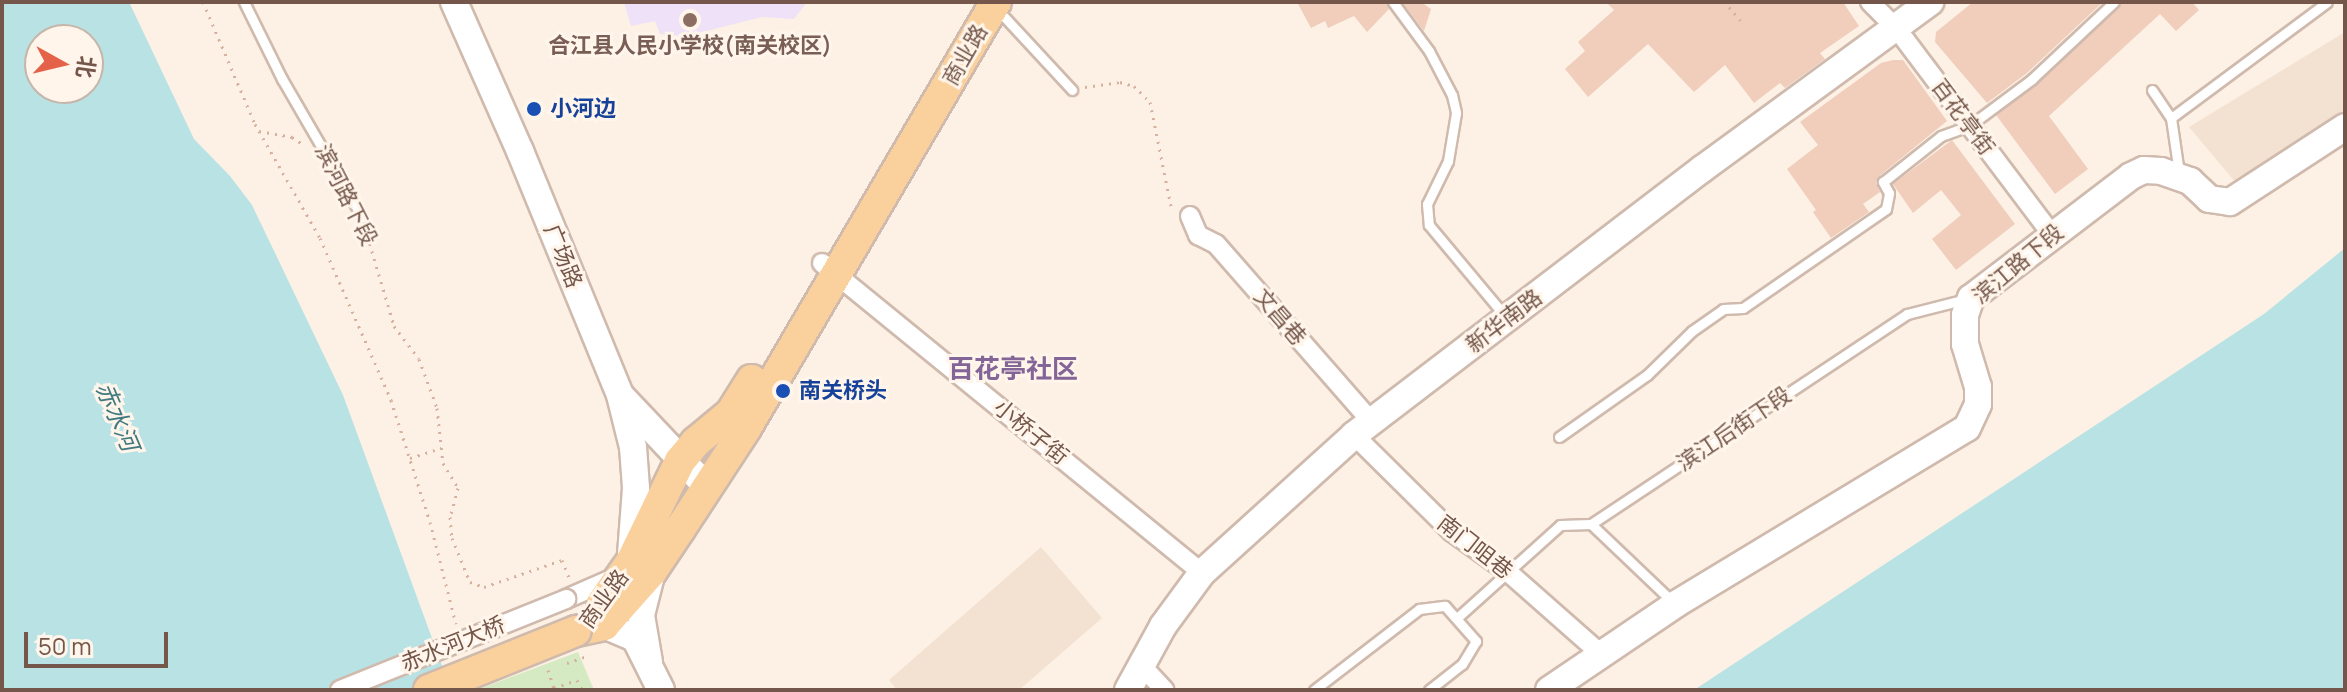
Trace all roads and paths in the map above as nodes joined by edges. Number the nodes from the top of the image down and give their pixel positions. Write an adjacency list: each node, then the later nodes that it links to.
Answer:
1 (203, 2): 18 (path)
2 (244, 2): 19 (lane, 滨河路下段)
3 (454, 2): 27 (main road, 广场路)
4 (1393, 2): 26 (lane)
5 (1870, 2): 12 (street, 百花亭街)
6 (1930, 2): 12 (main road, 新华南路)
7 (2114, 2): 16 (lane)
8 (2327, 2): 15 (lane)
9 (990, 3): 13 (lane); 24 (main road, 商业路)
10 (1729, 7): 11 (path)
11 (1741, 21)
12 (1897, 29): 16 (street, 百花亭街); 26 (main road, 新华南路)
13 (1072, 90): 21 (path)
14 (2152, 90): 15 (lane)
15 (2171, 118): 20 (lane)
16 (1969, 126): 23 (street, 百花亭街); 29 (lane)
17 (2345, 127): 20 (main road, 滨江路下段)
18 (259, 131): 19 (path); 31 (path)
19 (326, 154): 22 (lane, 滨河路下段)
20 (2179, 177): 23 (main road, 滨江路下段)
21 (1181, 215): 28 (street, 文昌巷)
22 (362, 217): 30 (path, 滨河路下段)
23 (2052, 235): 25 (main road, 滨江路下段)
24 (829, 268): 32 (main road, 商业路); 33 (main road, 商业路); 37 (street, 小桥子街)
25 (1971, 298): 34 (lane, 滨江后街下段); 39 (main road, 滨江路下段)
26 (1509, 319): 28 (main road, 新华南路)
27 (620, 395): 32 (main road, 广场路); 35 (main road)
28 (1363, 428): 36 (street, 南门咀巷); 37 (main road, 新华南路)
29 (1559, 437)
30 (441, 448): 31 (path); 38 (path, 滨河路下段)
31 (409, 458): 42 (path)
32 (680, 461): 33 (main road, 广场路); 35 (main road, 商业路)
33 (707, 487): 35 (main road, 商业路)
34 (1591, 524): 36 (lane, 滨江后街下段); 39 (lane)
35 (635, 569): 38 (street, 赤水河大桥); 41 (main road, 商业路); 44 (main road)
36 (1508, 572): 40 (lane, 滨江后街下段); 43 (street, 南门咀巷)
37 (1202, 573): 45 (main road, 新华南路)
38 (571, 597): 46 (street, 赤水河大桥, bridge)
39 (1676, 604): 43 (main road, 滨江路下段)
40 (1458, 617): 52 (lane); 53 (lane)
41 (588, 629): 44 (main road); 47 (main road, 赤水河大桥, bridge); 48 (path)
42 (458, 632)
43 (1601, 654): 54 (main road, 滨江路下段)
44 (649, 662): 49 (main road)
45 (1142, 666): 50 (main road, 新华南路); 51 (street)
46 (340, 690)
47 (429, 690)
48 (582, 690)
49 (661, 690)
50 (1128, 690)
51 (1164, 690)
52 (1314, 690)
53 (1429, 690)
54 (1549, 690)

